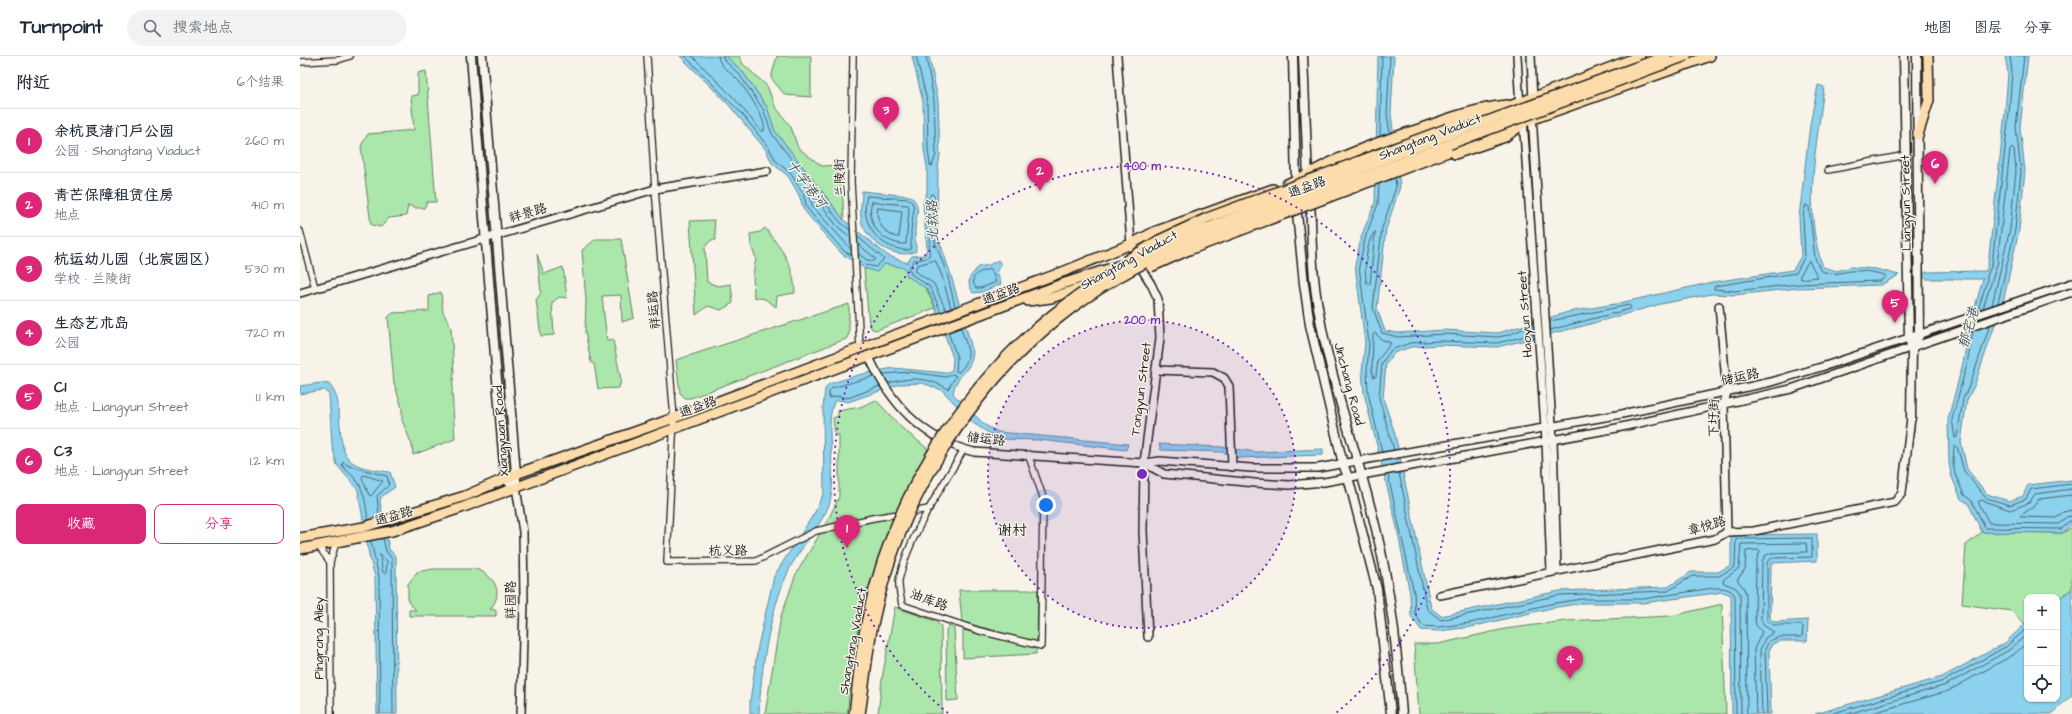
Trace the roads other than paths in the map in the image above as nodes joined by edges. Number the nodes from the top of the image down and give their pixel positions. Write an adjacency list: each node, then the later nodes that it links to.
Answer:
1 (350, 56): 18 (street)
2 (471, 56): 33 (main road, Xiangyuan Road)
3 (482, 56): 32 (main road, Xiangyuan Road)
4 (647, 56): 28 (street, 祥运路)
5 (853, 56): 47 (street, 兰陵街)
6 (1117, 56): 34 (street, Tongyun Street)
7 (1293, 56): 27 (main road, Jinchang Road)
8 (1303, 56): 26 (main road, Jinchang Road)
9 (1517, 56): 20 (street, Haoyun Street)
10 (1531, 56): 19 (street, Haoyun Street)
11 (1640, 56): 19 (main road, 通益路)
12 (1666, 56): 37 (main road, Shangtang Viaduct, bridge)
13 (1686, 56): 43 (main road, Shangtang Viaduct, bridge)
14 (1710, 56): 21 (main road)
15 (1904, 56): 23 (main road, Liangyun Street)
16 (1917, 56): 22 (main road, Liangyun Street)
17 (1928, 56): 22 (main road)
18 (300, 62)
19 (1533, 98): 20 (main road, 通益路); 21 (street, Haoyun Street)
20 (1518, 103): 21 (street, Haoyun Street); 26 (main road); 26 (main road, 通益路, bridge); 37 (main road, bridge)
21 (1528, 121): 29 (main road); 43 (main road, bridge); 55 (street, Haoyun Street); 55 (street, Haoyun Street)
22 (1918, 135): 45 (main road, Liangyun Street)
23 (1906, 155): 24 (street); 46 (main road, Liangyun Street)
24 (1828, 170)
25 (767, 171): 28 (street, 祥景路)
26 (1308, 174): 27 (main road, 通益路); 29 (main road, Jinchang Road)
27 (1296, 180): 30 (main road, Jinchang Road); 34 (main road, 通益路)
28 (655, 189): 32 (street, 祥景路); 53 (street, 祥运路)
29 (1310, 204): 30 (main road); 60 (main road, Jinchang Road)
30 (1297, 208): 35 (main road, 通益路); 36 (main road); 62 (main road, Jinchang Road)
31 (300, 231): 39 (street)
32 (498, 234): 33 (street, 祥景路); 64 (main road, Xiangyuan Road)
33 (487, 238): 39 (street, 祥景路); 67 (main road, Xiangyuan Road)
34 (1131, 244): 35 (street, Tongyun Street); 47 (main road, 通益路)
35 (1136, 260): 36 (street, Tongyun Street); 42 (main road, 通益路)
36 (1141, 269): 42 (main road); 50 (street, Tongyun Street)
37 (1109, 275): 82 (main road, Shangtang Viaduct, bridge)
38 (2072, 283): 45 (street, 储运路)
39 (315, 288): 41 (street, 祥景路)
40 (2072, 292): 48 (street, 储运路)
41 (300, 293)
42 (1017, 302): 49 (main road, 通益路)
43 (1076, 305): 83 (main road, Shangtang Viaduct, bridge)
44 (1719, 306): 51 (street, 下圩街)
45 (1919, 336): 46 (street, 储运路); 48 (main road, Liangyun Street)
46 (1909, 339): 48 (main road, Liangyun Street); 51 (street, 储运路)
47 (860, 348): 53 (main road, 通益路)
48 (1912, 348): 52 (street, 储运路); 54 (main road, Liangyun Street)
49 (869, 357): 56 (main road, 通益路); 58 (street, 储运路)
50 (1156, 370): 61 (street, Tongyun Street); 63 (street)
51 (1727, 392): 52 (street, 下圩街); 55 (street, 储运路)
52 (1724, 404): 57 (street, 储运路); 70 (street, 下圩街)
53 (674, 418): 56 (street, 祥运路); 64 (main road, 通益路)
54 (1911, 418): 70 (street, 章悦路)
55 (1548, 428): 57 (street, Haoyun Street); 60 (street, 储运路)
56 (674, 429): 68 (main road, 通益路); 76 (street, 祥运路)
57 (1549, 440): 65 (street, 储运路); 77 (street, Haoyun Street)
58 (964, 450): 59 (street, 储运路); 69 (street, 油库路)
59 (1028, 454): 61 (street, 储运路); 69 (street, 油库路)
60 (1357, 462): 62 (street, 储运路); 65 (main road, Jinchang Road)
61 (1144, 463): 63 (street, 储运路); 66 (street, 储运路); 79 (street, Tongyun Street)
62 (1343, 464): 63 (street, 储运路); 66 (main road, Jinchang Road)
63 (1232, 467)
64 (516, 474): 67 (main road, 通益路); 68 (main road, Xiangyuan Road)
65 (1361, 475): 66 (street, 储运路); 85 (main road, Jinchang Road)
66 (1348, 477): 84 (main road, Jinchang Road)
67 (505, 479): 68 (main road, Xiangyuan Road); 71 (main road, 通益路)
68 (516, 487): 72 (main road, 通益路); 81 (street, 祥园路)
69 (929, 509): 76 (street, 杭义路)
70 (1727, 532): 77 (street, 章悦路)
71 (300, 538)
72 (336, 543): 73 (main road, 通益路); 75 (street, Pingrong Alley)
73 (319, 547): 74 (main road, 通益路); 75 (street)
74 (300, 549)
75 (330, 562): 80 (street, Pingrong Alley)
76 (667, 562)
77 (1554, 571): 78 (street, 章悦路)
78 (1440, 595)
79 (1148, 637)
80 (331, 714)
81 (522, 714)
82 (854, 714)
83 (860, 714)
84 (1391, 714)
85 (1402, 714)

